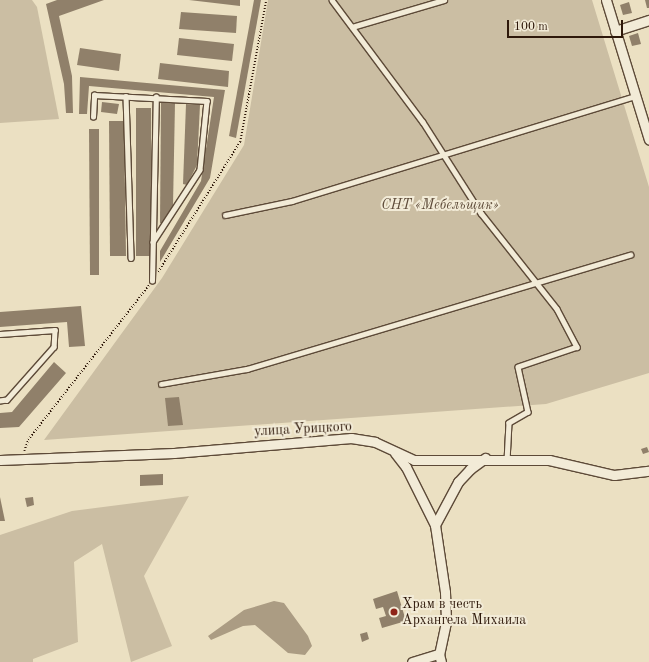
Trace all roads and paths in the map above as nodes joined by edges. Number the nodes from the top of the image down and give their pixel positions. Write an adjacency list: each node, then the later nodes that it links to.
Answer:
1 (266, 0): 19 (path)
2 (332, 0): 6 (lane)
3 (444, 0): 6 (lane)
4 (606, 0): 7 (street)
5 (649, 20): 7 (street)
6 (352, 27): 14 (lane)
7 (615, 31): 9 (street)
8 (126, 96): 10 (lane); 12 (lane); 18 (lane)
9 (636, 96): 11 (street); 14 (lane)
10 (156, 97): 16 (lane); 16 (lane)
11 (646, 116): 13 (street)
12 (93, 118)
13 (649, 140)
14 (444, 154): 15 (lane); 20 (lane)
15 (225, 215)
16 (153, 242): 19 (lane)
17 (630, 254): 20 (lane)
18 (131, 258)
19 (152, 281): 25 (path)
20 (536, 282): 22 (lane); 27 (lane)
21 (0, 334): 23 (lane)
22 (161, 384)
23 (0, 401)
24 (395, 453): 25 (street, улица Урицкого); 26 (street, улица Урицкого); 30 (street)
25 (22, 458): 28 (street, улица Урицкого)
26 (485, 458): 27 (street, улица Урицкого); 30 (street)
27 (507, 459): 29 (street, улица Урицкого)
28 (0, 460)
29 (649, 471)
30 (435, 525): 31 (street)
31 (440, 658): 32 (street)
32 (412, 662)

